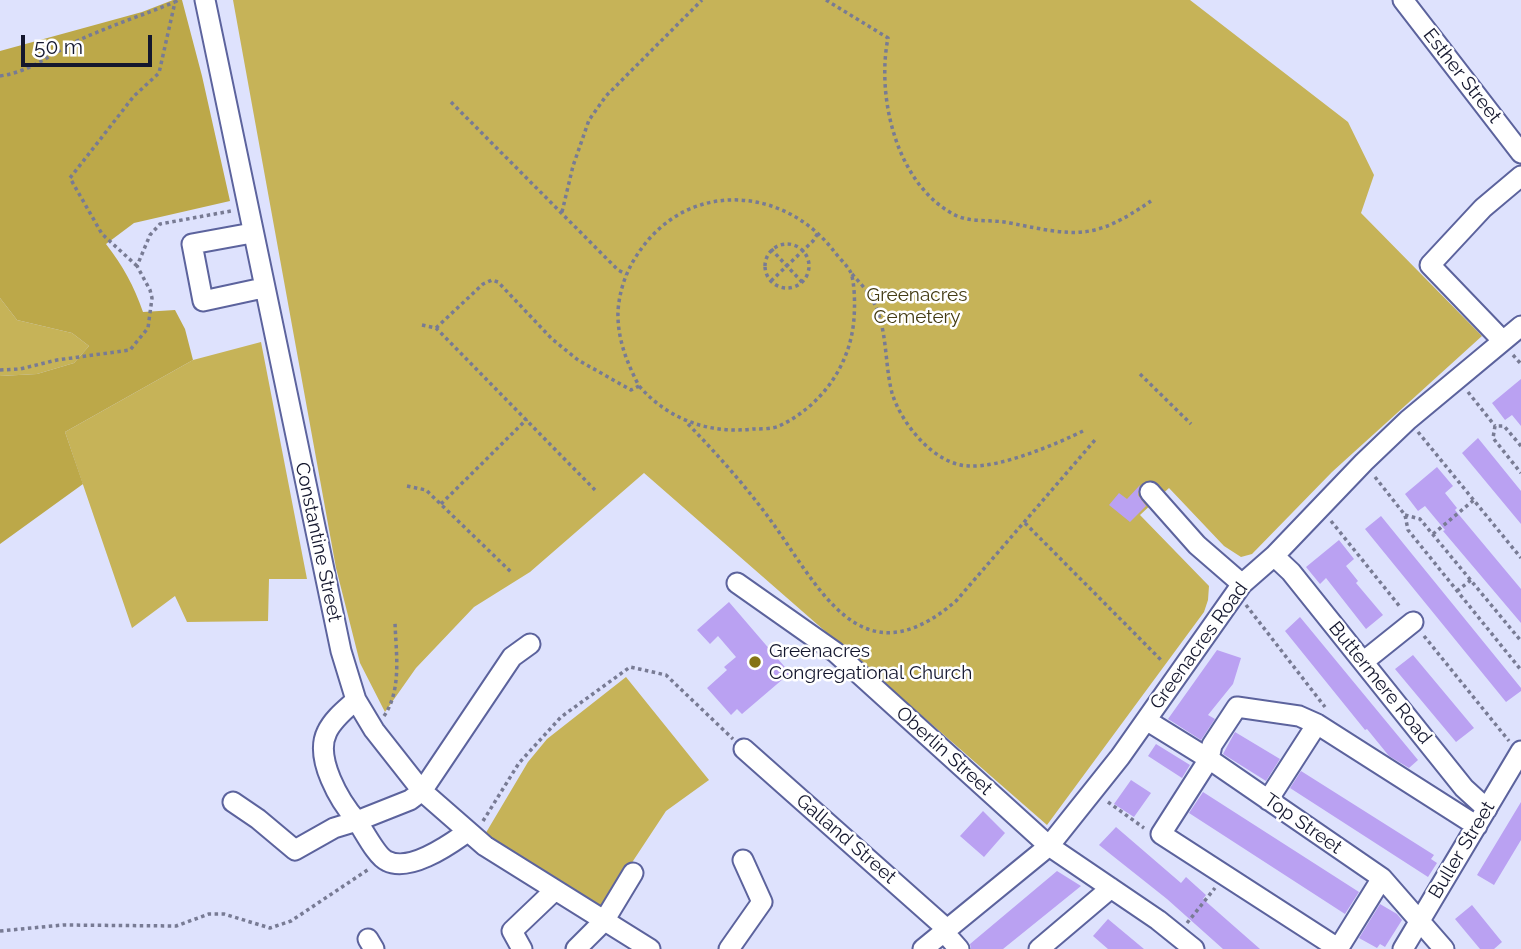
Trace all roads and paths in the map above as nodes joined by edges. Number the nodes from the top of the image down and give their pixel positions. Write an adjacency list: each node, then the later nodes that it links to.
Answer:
1 (205, 0): 11 (street, Constantine Street)
2 (702, 0): 12 (path)
3 (826, 0): 10 (path)
4 (1404, 0): 8 (street, Esther Street)
5 (177, 1): 6 (path); 17 (path)
6 (0, 76)
7 (451, 102): 12 (path)
8 (1521, 153)
9 (1521, 176): 27 (street)
10 (1151, 201)
11 (247, 208): 13 (street, Constantine Street); 17 (path)
12 (562, 212): 20 (path)
13 (252, 233): 23 (street, Constantine Street); 23 (street)
14 (818, 233): 16 (path); 19 (path); 20 (path)
15 (772, 249): 16 (path); 18 (path); 21 (path)
16 (803, 251): 18 (path); 22 (path)
17 (137, 266): 28 (path)
18 (787, 266): 21 (path); 22 (path)
19 (851, 272): 34 (path); 37 (path)
20 (626, 274): 31 (path)
21 (771, 282): 22 (path)
22 (802, 282)
23 (264, 288): 64 (street, Constantine Street)
24 (422, 325): 26 (path)
25 (1521, 326): 27 (street, Greenacres Road)
26 (436, 328): 31 (path); 32 (path)
27 (1502, 341): 30 (street, Greenacres Road)
28 (0, 370)
29 (1140, 374): 35 (path)
30 (1457, 378): 33 (street, Greenacres Road); 36 (path)
31 (639, 386): 34 (path)
32 (527, 419): 43 (path); 46 (path)
33 (1408, 420): 40 (street, Greenacres Road); 45 (path)
34 (686, 422): 48 (path)
35 (1191, 424)
36 (1495, 426): 39 (path); 41 (path)
37 (1086, 430)
38 (1095, 440): 48 (path)
39 (1520, 443)
40 (1364, 462): 47 (path); 50 (street, Greenacres Road)
41 (1521, 473)
42 (407, 486): 46 (path)
43 (595, 490)
44 (1150, 492): 55 (street)
45 (1474, 500): 49 (path); 51 (path)
46 (441, 505): 52 (path)
47 (1405, 515): 49 (path); 56 (path)
48 (1025, 523): 61 (path)
49 (1433, 534): 53 (path)
50 (1275, 556): 55 (street, Greenacres Road); 62 (street, Buttermere Road)
51 (1521, 558)
52 (511, 572)
53 (1471, 580): 56 (path); 59 (path)
54 (737, 583): 80 (street, Oberlin Street)
55 (1238, 589): 65 (street, Greenacres Road); 66 (path)
56 (1457, 591): 63 (path)
57 (1413, 622): 62 (street)
58 (395, 623): 67 (path)
59 (1521, 641)
60 (530, 644): 71 (street)
61 (1163, 662)
62 (1363, 662): 75 (street, Buttermere Road)
63 (1521, 670)
64 (356, 700): 67 (street, Constantine Street); 76 (street)
65 (1146, 720): 69 (street, Top Street); 72 (street, Greenacres Road)
66 (1317, 724): 69 (street); 73 (street); 77 (street)
67 (374, 730): 71 (street, Constantine Street)
68 (744, 749): 79 (path); 91 (street, Galland Street)
69 (1209, 759): 73 (street, Top Street); 78 (street)
70 (1519, 761): 75 (street, Buller Street)
71 (422, 791): 76 (street); 79 (street, Constantine Street)
72 (1094, 792): 78 (path); 80 (street, Greenacres Road)
73 (1268, 800): 85 (street, Top Street)
74 (233, 802): 76 (street)
75 (1487, 809): 77 (street, Buller Street)
76 (357, 821): 79 (street)
77 (1476, 826): 89 (street, Buller Street)
78 (1161, 834): 84 (street)
79 (469, 835): 87 (street, Constantine Street)
80 (1049, 846): 86 (street, Oberlin Street); 91 (street, Greenacres Road)
81 (743, 860): 96 (street)
82 (378, 864): 90 (path)
83 (634, 873): 88 (street)
84 (1224, 875): 92 (path); 101 (street)
85 (1382, 878): 89 (street, Top Street); 101 (street)
86 (1111, 888): 92 (street, Oberlin Street); 99 (street)
87 (555, 890): 88 (street, Constantine Street); 93 (street)
88 (604, 921): 94 (street); 95 (street, Constantine Street)
89 (1420, 921): 102 (street, Buller Street); 103 (street, Top Street)
90 (0, 931)
91 (946, 931): 97 (street, Greenacres Road); 98 (street, Galland Street)
92 (1177, 934): 100 (street, Oberlin Street)
93 (522, 949)
94 (576, 949)
95 (650, 949)
96 (729, 949)
97 (923, 949)
98 (959, 949)
99 (1039, 949)
100 (1194, 949)
101 (1338, 949)
102 (1403, 949)
103 (1444, 949)

